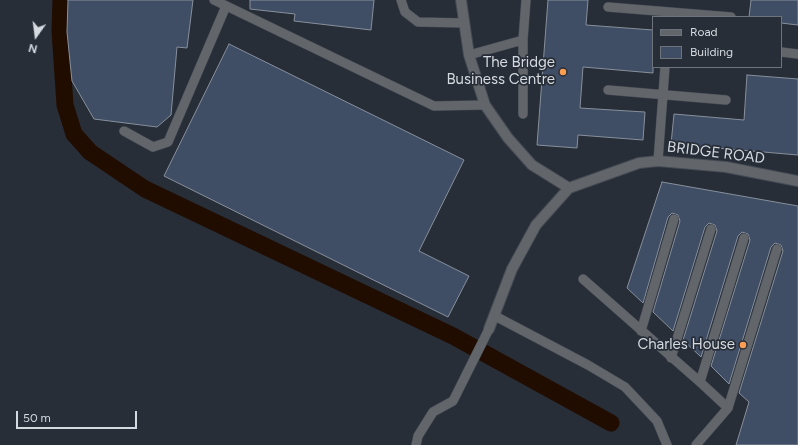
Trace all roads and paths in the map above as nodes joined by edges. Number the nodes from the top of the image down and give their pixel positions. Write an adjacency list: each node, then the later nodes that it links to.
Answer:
1 (214, 0): 5 (lane)
2 (401, 0): 9 (lane)
3 (461, 0): 9 (street)
4 (526, 0): 10 (lane)
5 (226, 6): 18 (lane); 20 (lane)
6 (608, 7): 7 (lane)
7 (670, 14): 8 (lane)
8 (711, 16)
9 (464, 23): 13 (street)
10 (523, 40): 13 (lane); 19 (lane)
11 (782, 52): 12 (lane)
12 (798, 54)
13 (469, 55): 18 (street)
14 (666, 68): 16 (lane)
15 (608, 90): 16 (lane)
16 (663, 95): 17 (lane); 21 (lane)
17 (726, 100)
18 (485, 104): 23 (street)
19 (523, 114)
20 (124, 131)
21 (658, 161): 22 (street, BRIDGE ROAD); 23 (street, BRIDGE ROAD)
22 (798, 181)
23 (569, 188): 29 (street, BRIDGE ROAD)
24 (674, 219): 31 (lane)
25 (710, 229): 32 (lane)
26 (744, 238): 33 (lane)
27 (777, 249): 34 (lane)
28 (583, 279): 31 (lane)
29 (495, 316): 30 (street, BRIDGE ROAD); 36 (lane)
30 (489, 329): 35 (lane)
31 (641, 331): 32 (lane)
32 (671, 358): 33 (lane)
33 (700, 382): 34 (lane)
34 (728, 408): 37 (lane)
35 (416, 445)
36 (667, 445)
37 (696, 445)

